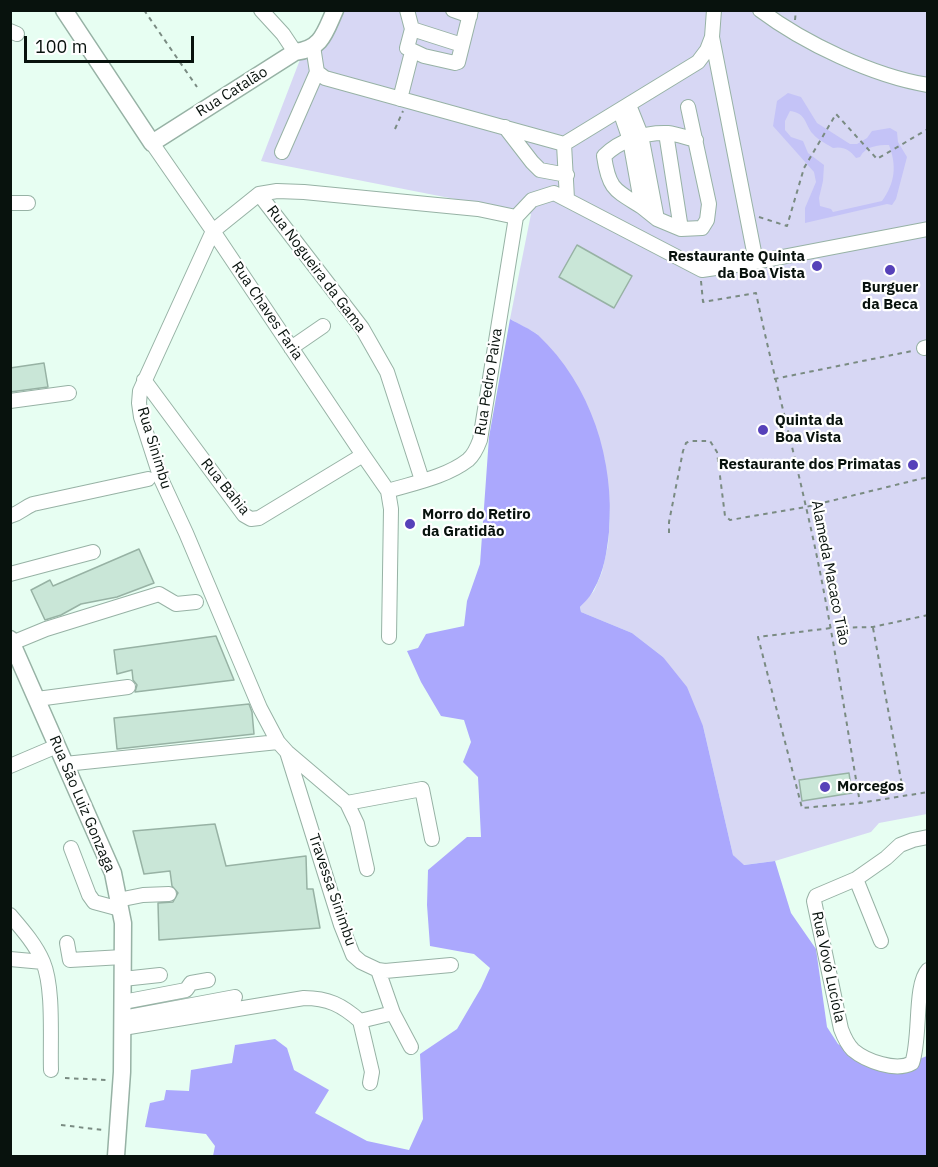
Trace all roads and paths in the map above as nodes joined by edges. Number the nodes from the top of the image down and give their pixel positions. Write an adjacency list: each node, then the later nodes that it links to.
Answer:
1 (64, 10): 28 (main road, Rua Chaves Faria)
2 (144, 10): 18 (path)
3 (261, 10): 14 (street)
4 (334, 10): 13 (main road)
5 (407, 10): 10 (street)
6 (453, 10): 9 (street)
7 (714, 10): 11 (street)
8 (760, 10): 17 (street)
9 (470, 13): 12 (street)
10 (412, 29): 12 (street); 15 (street)
11 (712, 37): 21 (street); 37 (street)
12 (462, 45): 15 (street)
13 (313, 46): 14 (main road, Rua Catalão); 16 (street)
14 (296, 52): 28 (main road, Rua Catalão)
15 (412, 52): 19 (street)
16 (317, 72): 19 (street); 30 (street)
17 (927, 85)
18 (197, 87)
19 (404, 100): 22 (street); 23 (path)
20 (688, 107): 27 (street)
21 (624, 108): 26 (street); 29 (street)
22 (505, 127): 29 (street); 31 (street)
23 (395, 129)
24 (927, 129): 37 (path)
25 (666, 133): 26 (street); 27 (street); 40 (street)
26 (635, 137): 36 (street); 36 (street); 39 (street)
27 (696, 140): 40 (street)
28 (152, 143): 42 (street, Rua Chaves Faria)
29 (564, 144): 31 (street)
30 (282, 152)
31 (567, 175): 33 (street)
32 (259, 194): 38 (street); 42 (street, Rua Sinimbu); 55 (street, Rua Nogueira da Gama)
33 (567, 199): 38 (street); 44 (street)
34 (10, 203): 35 (street)
35 (28, 203)
36 (642, 207): 39 (street)
37 (748, 214): 43 (street)
38 (516, 217): 55 (street, Rua Pedro Paiva)
39 (657, 219): 40 (street)
40 (681, 229)
41 (927, 229): 43 (street)
42 (213, 231): 46 (street, Rua Chaves Faria); 49 (street, Rua Sinimbu)
43 (756, 262): 44 (street)
44 (702, 270): 48 (path, Alameda Macaco Tião)
45 (323, 326): 46 (street)
46 (291, 348): 52 (street, Rua Chaves Faria)
47 (926, 348): 48 (path)
48 (774, 379): 57 (path, Alameda Macaco Tião)
49 (144, 380): 52 (street, Rua Bahia); 71 (street, Rua Sinimbu)
50 (69, 393): 51 (street)
51 (10, 401)
52 (363, 455): 56 (street, Rua Chaves Faria)
53 (927, 477): 57 (path)
54 (148, 479): 58 (street)
55 (422, 480): 56 (street, Rua Pedro Paiva)
56 (388, 490): 66 (street)
57 (806, 507): 59 (path); 65 (path, Alameda Macaco Tião)
58 (10, 516)
59 (669, 533)
60 (93, 552): 61 (street)
61 (10, 574)
62 (196, 602): 67 (street)
63 (927, 615): 64 (path)
64 (873, 627): 65 (path); 75 (path)
65 (831, 628): 77 (path, Alameda Macaco Tião); 77 (path)
66 (389, 637)
67 (11, 641): 69 (main road, Rua São Luiz Gonzaga)
68 (128, 687): 69 (street)
69 (37, 699): 70 (main road, Rua São Luiz Gonzaga)
70 (57, 746): 72 (main road, Rua São Luiz Gonzaga); 73 (street)
71 (283, 747): 72 (street); 76 (street, Rua Sinimbu); 92 (street, Travessa Sinimbu)
72 (65, 764): 84 (main road, Rua São Luiz Gonzaga)
73 (10, 766)
74 (927, 792): 75 (path)
75 (904, 796): 77 (path)
76 (347, 803): 79 (street); 81 (street, Rua Sinimbu)
77 (860, 803)
78 (927, 837): 82 (street)
79 (432, 839)
80 (70, 848): 84 (street)
81 (367, 868)
82 (856, 879): 86 (street); 93 (street, Rua Vovó Lucíola)
83 (169, 894): 84 (street)
84 (119, 904): 88 (main road, Rua São Luiz Gonzaga)
85 (10, 915): 90 (street)
86 (881, 941)
87 (67, 943): 88 (street)
88 (123, 957): 95 (main road, Rua São Luiz Gonzaga)
89 (10, 959): 90 (street)
90 (43, 962): 102 (street)
91 (451, 965): 92 (street)
92 (378, 970): 98 (street)
93 (927, 970)
94 (160, 975): 95 (street)
95 (123, 979): 99 (main road, Rua São Luiz Gonzaga)
96 (208, 980): 99 (street)
97 (235, 998): 99 (street)
98 (393, 1012): 100 (street); 101 (street)
99 (123, 1016): 100 (street); 104 (main road, Rua São Luiz Gonzaga)
100 (360, 1021): 105 (street)
101 (411, 1047)
102 (51, 1070)
103 (65, 1078): 104 (path)
104 (122, 1081): 107 (main road, Rua São Luiz Gonzaga)
105 (370, 1083)
106 (61, 1125): 107 (path)
107 (118, 1132): 108 (main road, Rua São Luiz Gonzaga)
108 (116, 1156)

